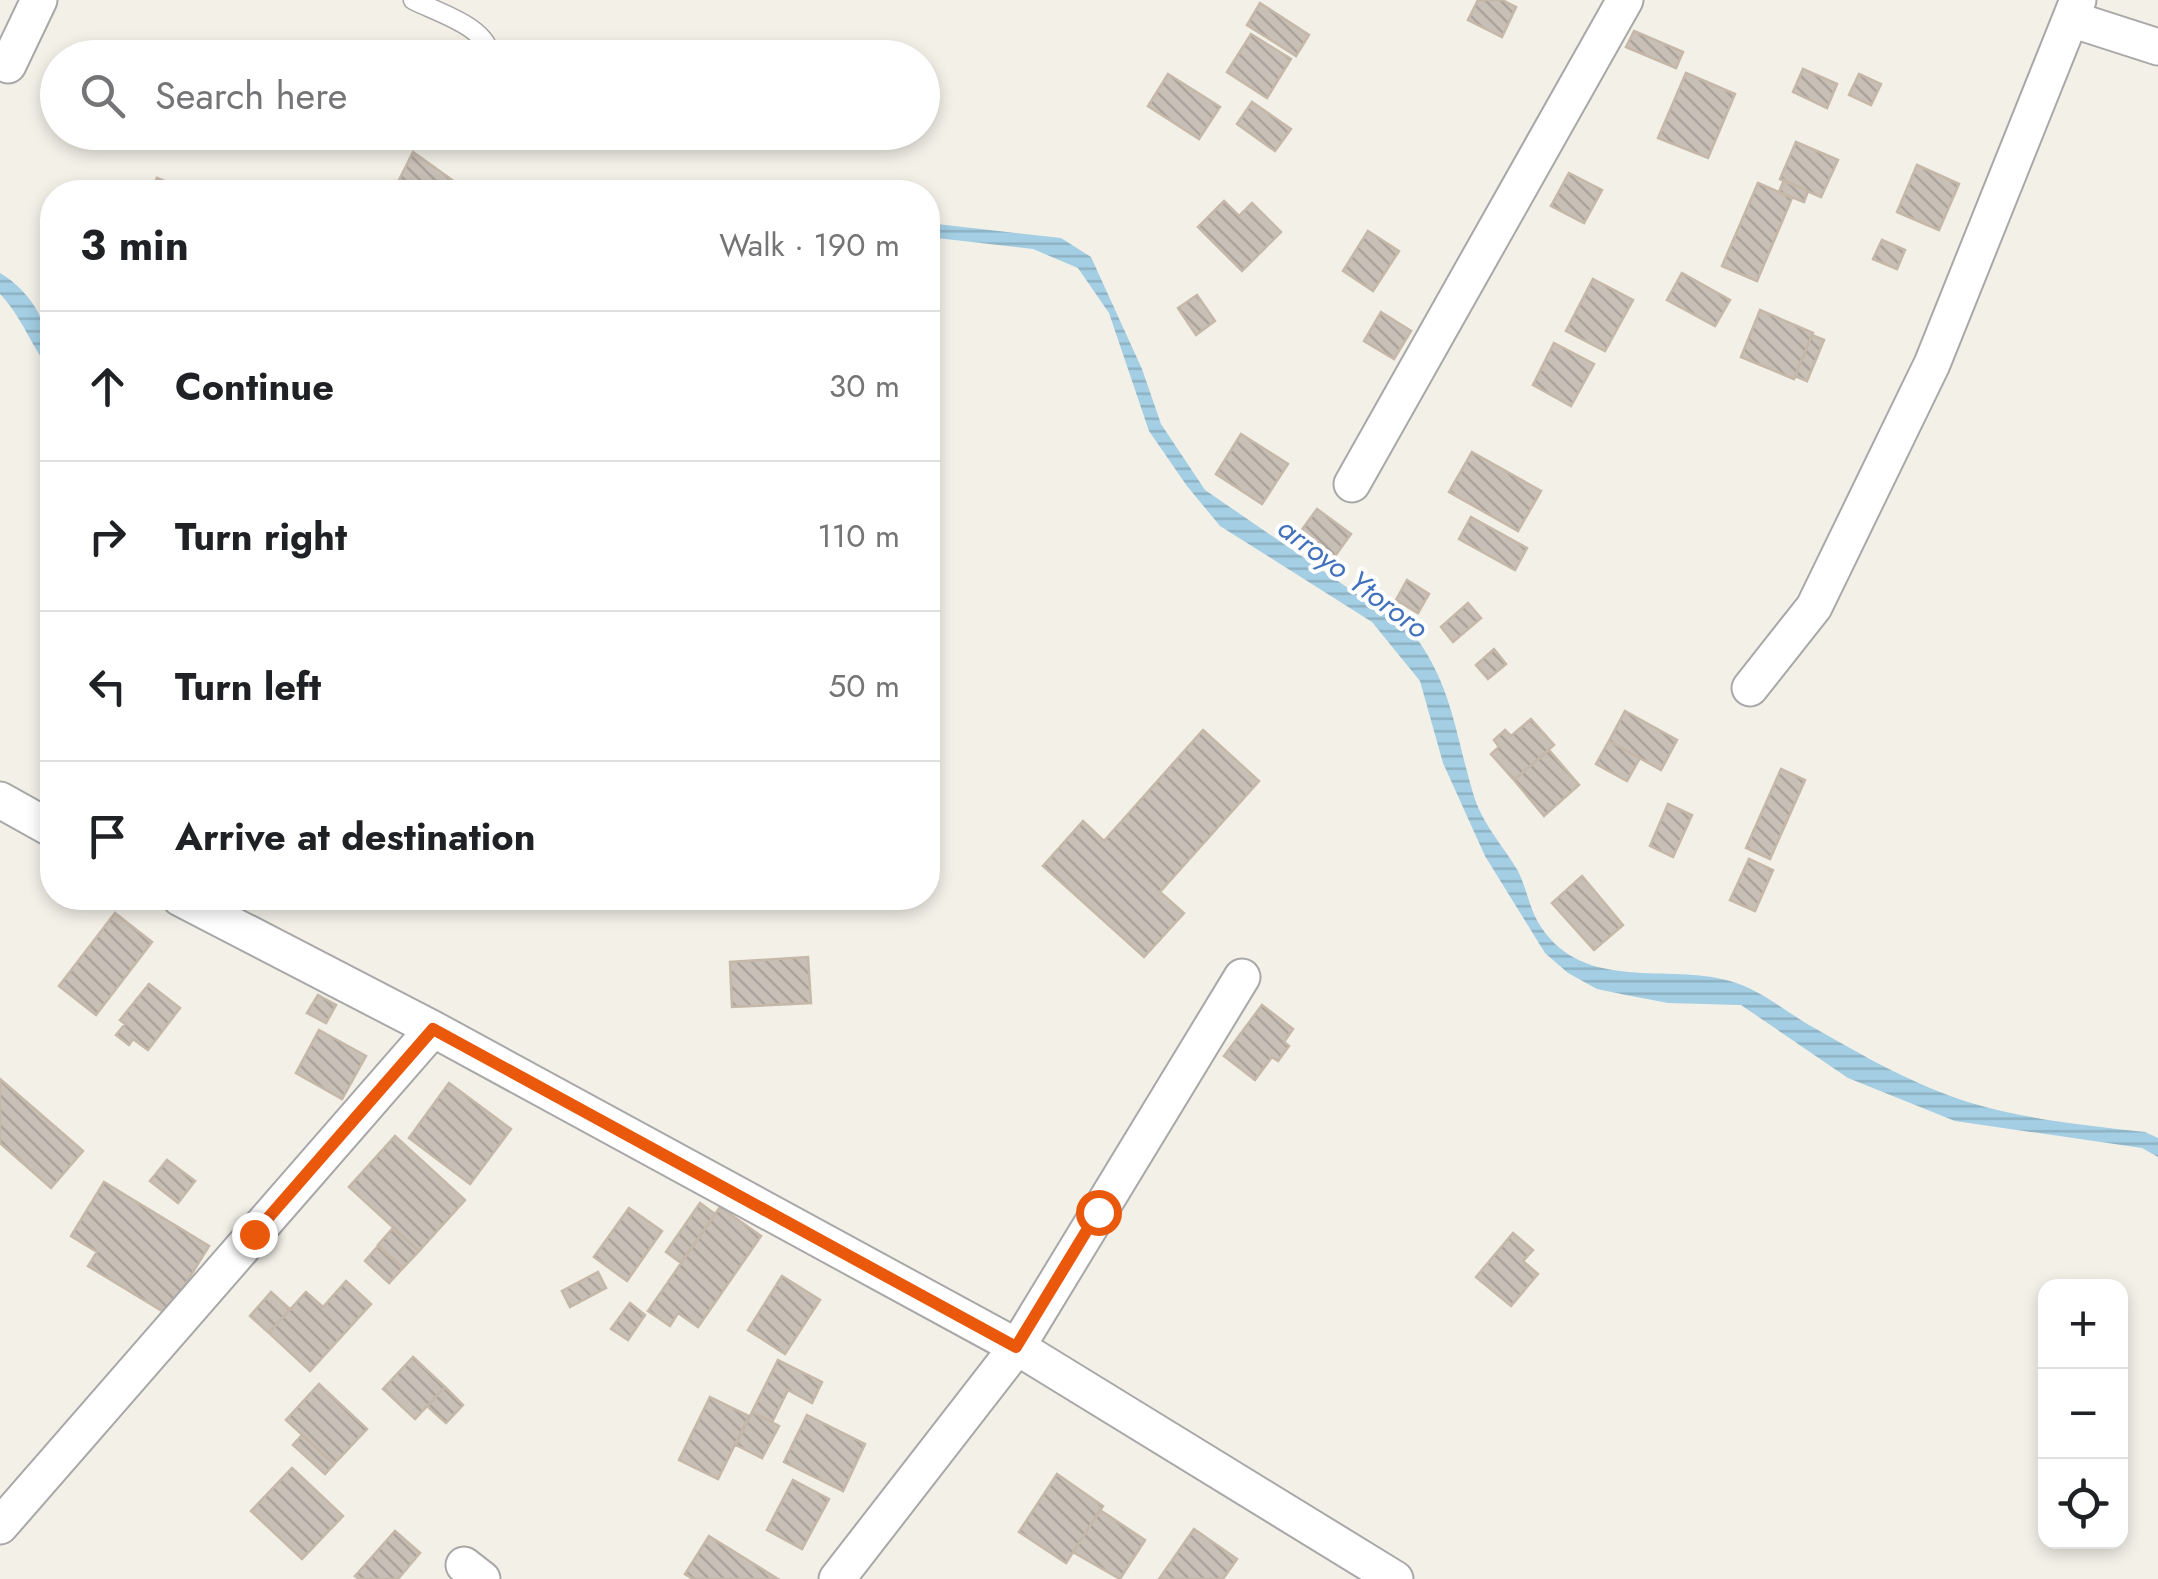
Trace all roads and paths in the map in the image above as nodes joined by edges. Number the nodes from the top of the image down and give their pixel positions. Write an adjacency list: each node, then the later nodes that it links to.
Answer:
1 (39, 0): 7 (street)
2 (413, 0): 5 (lane)
3 (1625, 0): 8 (street)
4 (2074, 10): 6 (street); 9 (street)
5 (484, 40)
6 (2158, 47)
7 (8, 65)
8 (1352, 484)
9 (1750, 688)
10 (0, 800): 11 (street)
11 (40, 822)
12 (214, 910): 14 (street)
13 (1242, 976): 15 (street)
14 (433, 1029): 15 (street); 16 (street)
15 (1016, 1347): 17 (street); 18 (street)
16 (0, 1526)
17 (1377, 1575)
18 (837, 1579)

